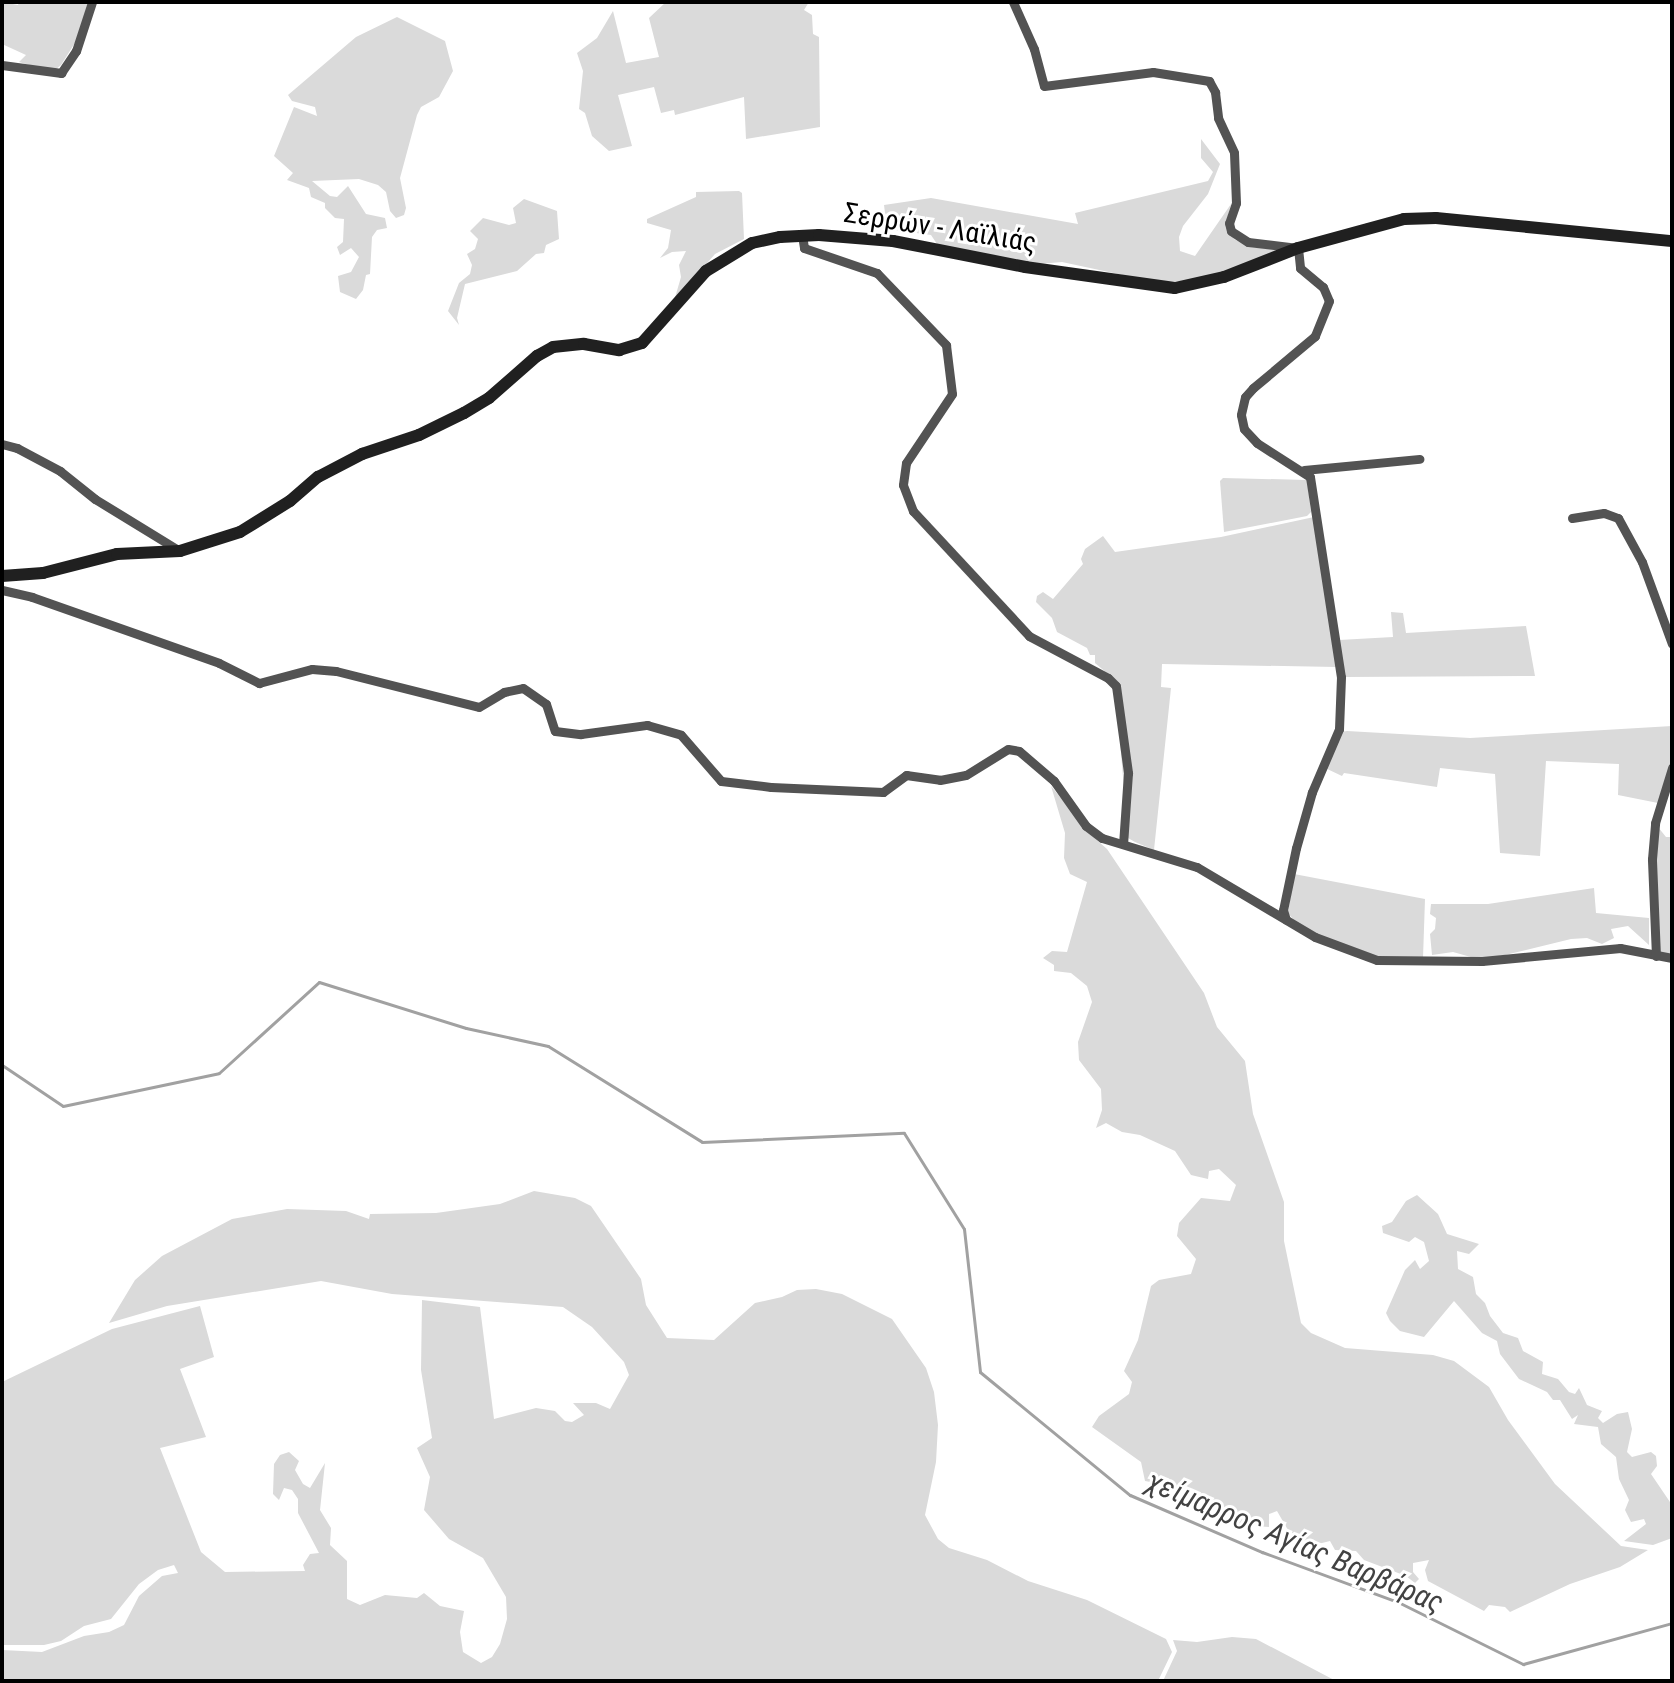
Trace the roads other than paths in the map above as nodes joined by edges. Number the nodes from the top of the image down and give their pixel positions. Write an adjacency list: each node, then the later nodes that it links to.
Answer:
1 (92, 2): 3 (street)
2 (1013, 2): 6 (street)
3 (2, 65)
4 (802, 235): 6 (main road, Σερρών - Λαϊλιάς); 11 (main road, Σερρών - Λαϊλιάς); 16 (street)
5 (1672, 241): 6 (main road, Σερρών - Λαϊλιάς)
6 (1298, 248): 9 (street)
7 (2, 444): 11 (street)
8 (1419, 459): 9 (street)
9 (1304, 470): 17 (street)
10 (1572, 518): 14 (street)
11 (180, 551): 12 (main road, Σερρών - Λαϊλιάς)
12 (2, 576)
13 (2, 590): 16 (street)
14 (1672, 644)
15 (1672, 768): 18 (street)
16 (1123, 844): 17 (street)
17 (1286, 920): 18 (street)
18 (1656, 956): 19 (street)
19 (1672, 958)

